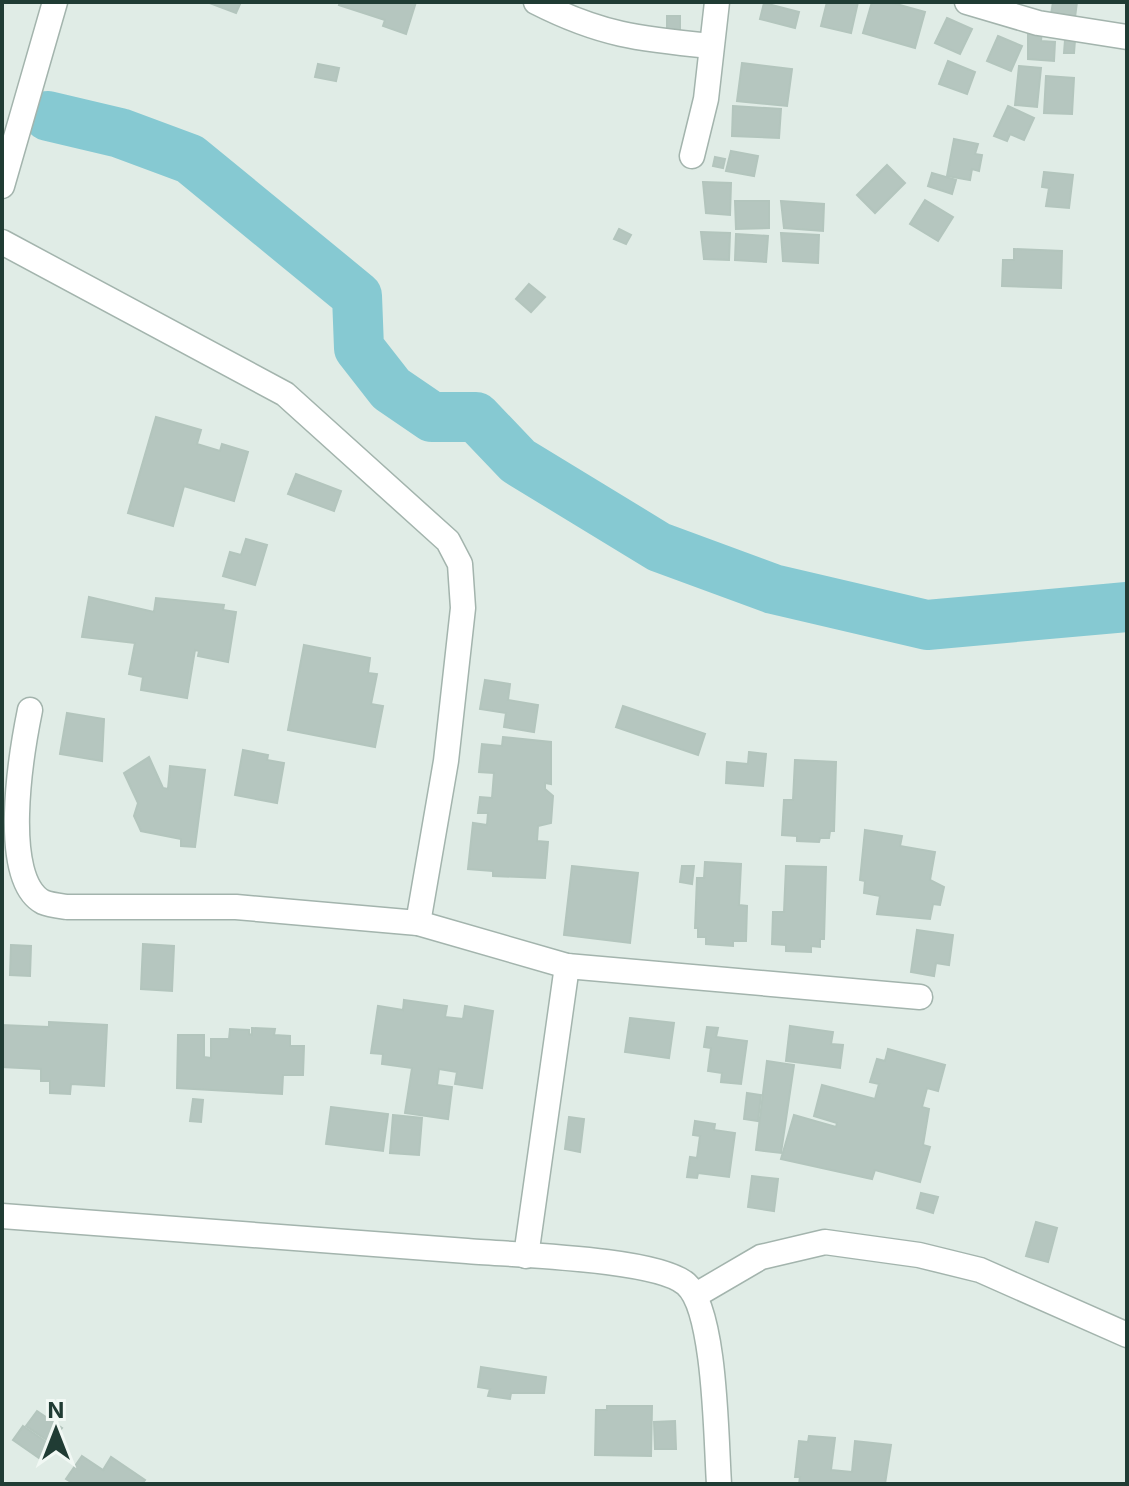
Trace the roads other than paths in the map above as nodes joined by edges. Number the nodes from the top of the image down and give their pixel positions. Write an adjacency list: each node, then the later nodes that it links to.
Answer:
1 (55, 2): 8 (street)
2 (536, 2): 6 (street)
3 (717, 2): 6 (street)
4 (967, 2): 5 (street)
5 (1127, 37)
6 (711, 46): 7 (street)
7 (692, 156)
8 (2, 186)
9 (2, 242): 11 (street)
10 (30, 710): 11 (street)
11 (418, 923): 12 (street)
12 (567, 966): 13 (street); 15 (street)
13 (920, 997)
14 (2, 1216): 15 (street)
15 (526, 1256): 16 (street)
16 (696, 1295): 17 (street); 18 (street)
17 (1127, 1335)
18 (719, 1484)

